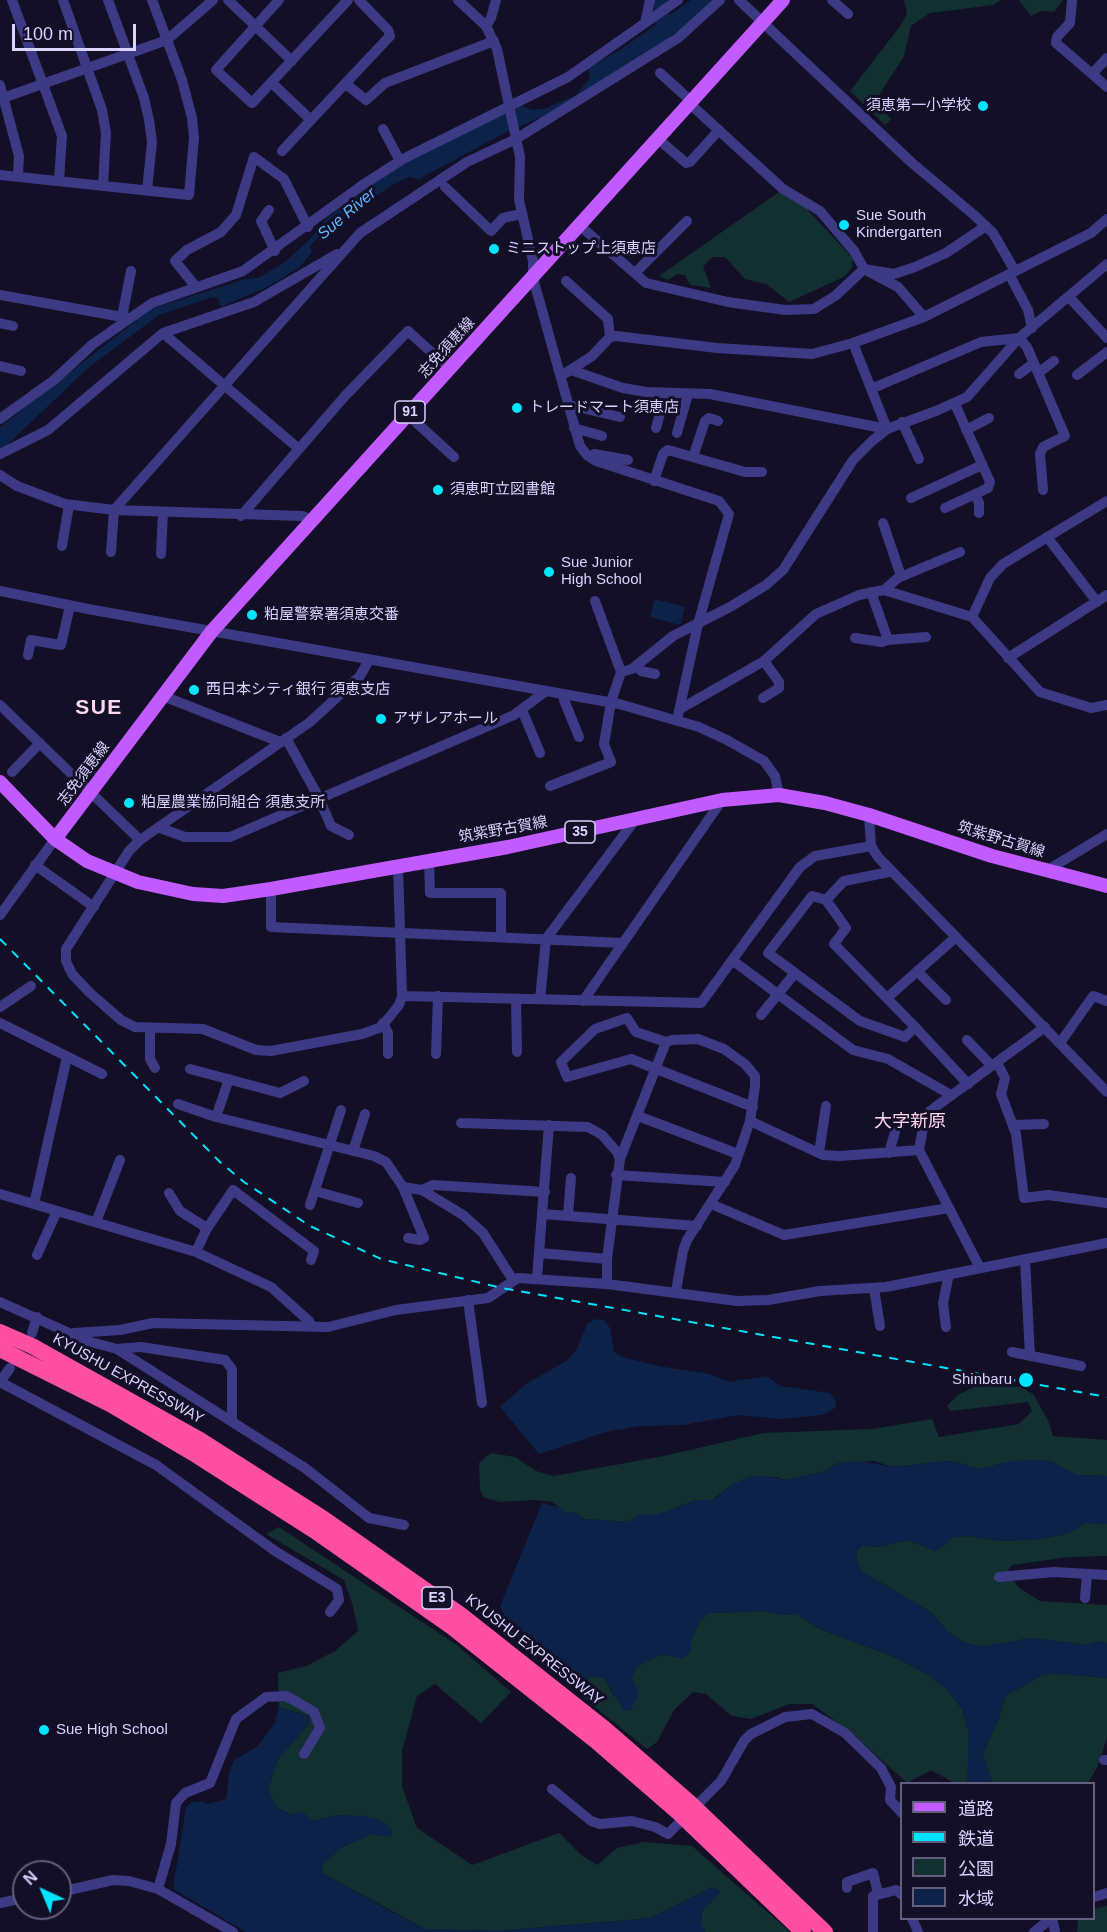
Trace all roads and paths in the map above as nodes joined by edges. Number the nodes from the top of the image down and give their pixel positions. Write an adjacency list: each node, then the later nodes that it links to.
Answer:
1 (12, 0): 32 (street)
2 (63, 0): 29 (street)
3 (108, 0): 26 (street)
4 (152, 0): 24 (street)
5 (213, 0): 24 (street)
6 (228, 0): 22 (street)
7 (279, 0): 22 (street)
8 (348, 0): 28 (street)
9 (359, 0): 34 (street)
10 (458, 0): 23 (street)
11 (496, 0): 23 (street)
12 (650, 0): 20 (street)
13 (678, 0): 20 (street)
14 (720, 0): 43 (street)
15 (739, 0): 21 (street)
16 (783, 0): 21 (main road, 志免須恵線 / 91)
17 (832, 0): 19 (street)
18 (1072, 0): 31 (street)
19 (848, 14)
20 (648, 21): 39 (street)
21 (763, 22): 38 (main road, 志免須恵線 / 91); 58 (street)
22 (255, 26): 28 (street); 33 (street)
23 (486, 26): 25 (street)
24 (167, 40): 26 (street); 52 (street)
25 (494, 41): 34 (street); 39 (street)
26 (127, 54): 29 (street); 52 (street)
27 (1107, 58): 31 (street)
28 (292, 61): 33 (street)
29 (87, 68): 32 (street); 50 (street)
30 (660, 73): 38 (street)
31 (1092, 74): 36 (street)
32 (45, 83): 37 (street); 49 (street)
33 (272, 83): 40 (street)
34 (346, 84): 40 (street)
35 (0, 85): 37 (street)
36 (1107, 87)
37 (2, 98): 48 (street)
38 (690, 102): 42 (street); 44 (main road, 志免須恵線 / 91)
39 (511, 107): 43 (street); 46 (street)
40 (311, 120): 45 (street)
41 (383, 129): 46 (street)
42 (718, 130): 44 (street); 63 (street)
43 (516, 138): 54 (street); 60 (street)
44 (657, 138): 57 (main road, 志免須恵線 / 91)
45 (282, 151)
46 (400, 161): 59 (street)
47 (0, 175): 48 (street)
48 (18, 176): 49 (street)
49 (59, 180): 50 (street)
50 (103, 186): 52 (street)
51 (445, 188): 54 (street)
52 (147, 190)
53 (269, 210): 61 (street)
54 (521, 214): 67 (street)
55 (1107, 219): 66 (street)
56 (687, 221): 65 (street)
57 (579, 225): 65 (street); 67 (main road, 志免須恵線 / 91)
58 (986, 226): 63 (street); 66 (street)
59 (308, 227): 61 (street); 69 (street)
60 (345, 249): 77 (street); 91 (street)
61 (275, 251): 69 (street)
62 (1107, 264): 71 (street)
63 (864, 269): 65 (street); 72 (street)
64 (131, 271): 73 (street)
65 (635, 273)
66 (1012, 273): 72 (street); 76 (street)
67 (533, 278): 86 (main road, 志免須恵線 / 91); 88 (street)
68 (566, 281): 78 (street)
69 (196, 287): 73 (street)
70 (0, 295): 73 (street)
71 (1069, 297): 76 (street); 80 (street)
72 (924, 317): 81 (street)
73 (125, 318): 100 (street)
74 (0, 323): 75 (street)
75 (13, 326)
76 (1032, 328): 79 (street)
77 (163, 333): 91 (street); 110 (street)
78 (610, 337): 81 (street); 88 (street)
79 (1019, 338): 85 (street); 92 (street); 95 (street)
80 (1107, 338)
81 (853, 343): 92 (street)
82 (1107, 352): 90 (street)
83 (1054, 361): 85 (street)
84 (0, 366): 87 (street)
85 (1036, 368): 89 (street); 120 (street)
86 (450, 369): 97 (main road, 志免須恵線 / 91); 109 (street)
87 (21, 371)
88 (566, 373): 93 (street); 96 (street)
89 (1019, 374)
90 (1077, 375)
91 (224, 385): 109 (street); 126 (street)
92 (871, 389): 105 (street)
93 (666, 393): 94 (street); 104 (street)
94 (688, 394): 105 (street); 107 (street)
95 (955, 404): 102 (street); 106 (street)
96 (569, 405): 98 (street); 103 (street)
97 (408, 415): 111 (street); 130 (main road, 志免須恵線 / 91)
98 (620, 417)
99 (989, 418): 106 (street)
100 (0, 419)
101 (718, 421): 113 (street)
102 (902, 422): 105 (street); 114 (street)
103 (574, 428): 108 (street); 112 (street)
104 (656, 428)
105 (887, 429): 146 (street)
106 (966, 430): 116 (street)
107 (677, 433)
108 (602, 436)
109 (299, 449): 129 (street)
110 (0, 454)
111 (454, 457)
112 (590, 457): 115 (street); 119 (street)
113 (693, 457): 117 (street); 119 (street)
114 (919, 459)
115 (628, 460)
116 (982, 465): 121 (street); 122 (street)
117 (762, 472)
118 (0, 475): 124 (street)
119 (654, 481): 146 (street)
120 (1043, 490)
121 (975, 494): 125 (street); 128 (street)
122 (911, 498)
123 (1107, 501): 132 (street)
124 (69, 505): 126 (street); 133 (street)
125 (945, 508)
126 (114, 510): 127 (street); 134 (street)
127 (163, 512): 129 (street); 136 (street)
128 (979, 513)
129 (241, 516): 130 (street)
130 (314, 520): 147 (main road, 志免須恵線 / 91)
131 (884, 523): 137 (street)
132 (1047, 537): 143 (street); 145 (street)
133 (62, 546)
134 (111, 552)
135 (960, 552): 137 (street)
136 (161, 554)
137 (901, 576): 138 (street)
138 (884, 590): 140 (street); 145 (street)
139 (0, 591): 144 (street)
140 (871, 592): 150 (street); 154 (street)
141 (1107, 595): 143 (street)
142 (595, 601): 156 (street)
143 (1097, 602): 152 (street)
144 (70, 606): 147 (street); 151 (street)
145 (972, 617): 152 (street)
146 (698, 624): 155 (street); 166 (street)
147 (212, 631): 153 (street); 160 (main road, 志免須恵線 / 91)
148 (926, 637): 150 (street)
149 (855, 638): 150 (street)
150 (888, 640)
151 (28, 656)
152 (1008, 658): 164 (street)
153 (369, 660): 158 (street); 168 (street)
154 (764, 661): 161 (street); 166 (street)
155 (637, 666): 156 (street); 157 (street)
156 (621, 672): 162 (street)
157 (656, 674)
158 (546, 691): 159 (street); 165 (street)
159 (564, 694): 162 (street); 167 (street)
160 (163, 696): 168 (street); 174 (main road, 志免須恵線 / 91)
161 (763, 698)
162 (610, 702): 166 (street); 173 (street)
163 (0, 705): 169 (street)
164 (1107, 705)
165 (522, 710): 170 (street); 176 (street)
166 (678, 714): 175 (street)
167 (579, 737)
168 (283, 740): 176 (street); 180 (street)
169 (40, 743): 171 (street); 174 (street)
170 (540, 753)
171 (12, 772)
172 (0, 782): 183 (main road, 筑紫野古賀線 / 35)
173 (550, 786)
174 (92, 792): 183 (main road, 志免須恵線 / 91); 184 (street)
175 (779, 795): 177 (main road, 筑紫野古賀線 / 35); 178 (main road, 筑紫野古賀線 / 35)
176 (319, 798): 180 (street); 182 (street)
177 (722, 800): 179 (main road, 筑紫野古賀線 / 35); 201 (street)
178 (869, 815): 185 (street); 189 (main road, 筑紫野古賀線 / 35)
179 (635, 820): 186 (main road, 筑紫野古賀線 / 35); 200 (street)
180 (160, 828): 184 (street)
181 (1107, 834): 189 (street)
182 (349, 835)
183 (55, 839): 187 (street); 191 (main road, 筑紫野古賀線 / 35)
184 (140, 840): 191 (street)
185 (871, 846): 198 (street); 202 (street)
186 (429, 860): 188 (main road, 筑紫野古賀線 / 35); 199 (street)
187 (35, 865): 195 (street); 196 (street)
188 (398, 866): 193 (main road, 筑紫野古賀線 / 35); 197 (street)
189 (1046, 871): 192 (main road, 筑紫野古賀線 / 35)
190 (889, 872): 194 (street)
191 (115, 874): 193 (main road, 筑紫野古賀線 / 35); 195 (street)
192 (1107, 886)
193 (271, 890): 197 (street)
194 (826, 900): 204 (street); 209 (street)
195 (94, 907): 223 (street)
196 (0, 915)
197 (402, 933): 199 (street); 207 (street)
198 (956, 936): 203 (street); 222 (street)
199 (501, 937): 200 (street)
200 (546, 939): 201 (street); 211 (street)
201 (623, 943): 213 (street)
202 (732, 960): 206 (street); 215 (street)
203 (917, 971): 209 (street); 212 (street)
204 (795, 973): 206 (street); 221 (street)
205 (31, 986): 216 (street)
206 (778, 995): 217 (street); 240 (street)
207 (402, 996): 208 (street); 220 (street)
208 (438, 996): 210 (street); 229 (street)
209 (886, 998): 221 (street)
210 (516, 999): 211 (street); 227 (street)
211 (540, 999): 213 (street)
212 (945, 1000)
213 (583, 1001): 215 (street)
214 (1107, 1001): 226 (street)
215 (626, 1002): 218 (street)
216 (0, 1007)
217 (761, 1015)
218 (627, 1018): 225 (street); 234 (street)
219 (0, 1023): 230 (street)
220 (383, 1023): 223 (street); 228 (street)
221 (915, 1027): 238 (street)
222 (1045, 1027): 226 (street); 231 (street)
223 (150, 1028): 232 (street)
224 (967, 1041): 231 (street)
225 (666, 1042): 234 (street); 243 (street)
226 (1060, 1043): 239 (street)
227 (517, 1052)
228 (388, 1054)
229 (436, 1054)
230 (67, 1057): 235 (street); 273 (street)
231 (995, 1064): 238 (street); 253 (street)
232 (155, 1068)
233 (190, 1069): 236 (street)
234 (656, 1071): 243 (street); 246 (street)
235 (102, 1074)
236 (230, 1079): 237 (street); 247 (street)
237 (304, 1081)
238 (968, 1084): 240 (street)
239 (1107, 1092)
240 (951, 1095): 255 (street)
241 (178, 1104): 247 (street)
242 (826, 1106): 257 (street)
243 (753, 1107): 249 (street)
244 (341, 1110): 254 (street)
245 (365, 1114): 256 (street)
246 (638, 1116): 259 (street); 260 (street)
247 (216, 1117): 254 (street)
248 (900, 1118): 258 (street)
249 (750, 1121): 257 (street); 259 (street)
250 (461, 1123): 252 (street)
251 (1044, 1124): 253 (street)
252 (549, 1125): 260 (street); 268 (street)
253 (1012, 1125): 272 (street)
254 (329, 1145): 256 (street); 267 (street)
255 (919, 1150): 258 (street); 276 (street)
256 (353, 1151): 265 (street)
257 (819, 1153): 258 (street)
258 (889, 1153)
259 (738, 1154): 264 (street)
260 (620, 1159): 262 (street)
261 (120, 1160): 281 (street)
262 (616, 1175): 264 (street); 280 (street)
263 (571, 1179): 279 (street)
264 (725, 1182): 274 (street)
265 (403, 1187): 266 (street); 284 (street)
266 (422, 1190): 268 (street); 295 (street)
267 (315, 1191): 271 (street); 275 (street)
268 (546, 1192): 278 (street)
269 (169, 1193): 283 (street)
270 (0, 1194): 273 (street)
271 (358, 1203)
272 (1107, 1203)
273 (34, 1204): 277 (street)
274 (711, 1204): 276 (street); 282 (street)
275 (310, 1205)
276 (949, 1208): 292 (street)
277 (57, 1211): 281 (street); 288 (street)
278 (543, 1214): 279 (street); 287 (street)
279 (568, 1215): 280 (street)
280 (612, 1220): 282 (street); 289 (street)
281 (96, 1222): 286 (street)
282 (697, 1226): 298 (street)
283 (207, 1228): 286 (street); 291 (street)
284 (408, 1238)
285 (1107, 1243): 290 (street)
286 (196, 1252): 302 (street)
287 (540, 1253): 289 (street); 294 (street)
288 (37, 1255)
289 (607, 1259): 296 (street)
290 (1025, 1259): 292 (street); 311 (street)
291 (311, 1260)
292 (980, 1268): 293 (street)
293 (949, 1274): 297 (street); 304 (street)
294 (537, 1278): 295 (street); 296 (street)
295 (513, 1280): 299 (street)
296 (607, 1284): 298 (street)
297 (874, 1288): 298 (street); 303 (street)
298 (676, 1291)
299 (468, 1300): 302 (street); 315 (street)
300 (0, 1302): 301 (street)
301 (37, 1317): 306 (street); 307 (street)
302 (311, 1326): 307 (street)
303 (880, 1326)
304 (946, 1327)
305 (0, 1332): 334 (highway, KYUSHU EXPRESSWAY / E3)
306 (32, 1333)
307 (74, 1333): 309 (street)
308 (0, 1349): 333 (highway, KYUSHU EXPRESSWAY / E3)
309 (117, 1349): 316 (street); 316 (street)
310 (1012, 1352): 311 (street)
311 (1030, 1356): 312 (street)
312 (1081, 1366)
313 (10, 1368): 314 (street)
314 (0, 1382): 322 (street)
315 (482, 1403)
316 (232, 1421): 317 (street)
317 (404, 1525)
318 (1087, 1574): 319 (street); 320 (street); 321 (street)
319 (1107, 1575)
320 (999, 1577)
321 (1085, 1598)
322 (330, 1612)
323 (304, 1754): 328 (street)
324 (552, 1790): 325 (street)
325 (900, 1811)
326 (847, 1888): 329 (street)
327 (72, 1889): 328 (street)
328 (158, 1889): 332 (street)
329 (878, 1893): 330 (street); 335 (street)
330 (900, 1893)
331 (1049, 1920): 336 (street)
332 (233, 1932)
333 (803, 1932)
334 (825, 1932)
335 (873, 1932)
336 (1034, 1932)

